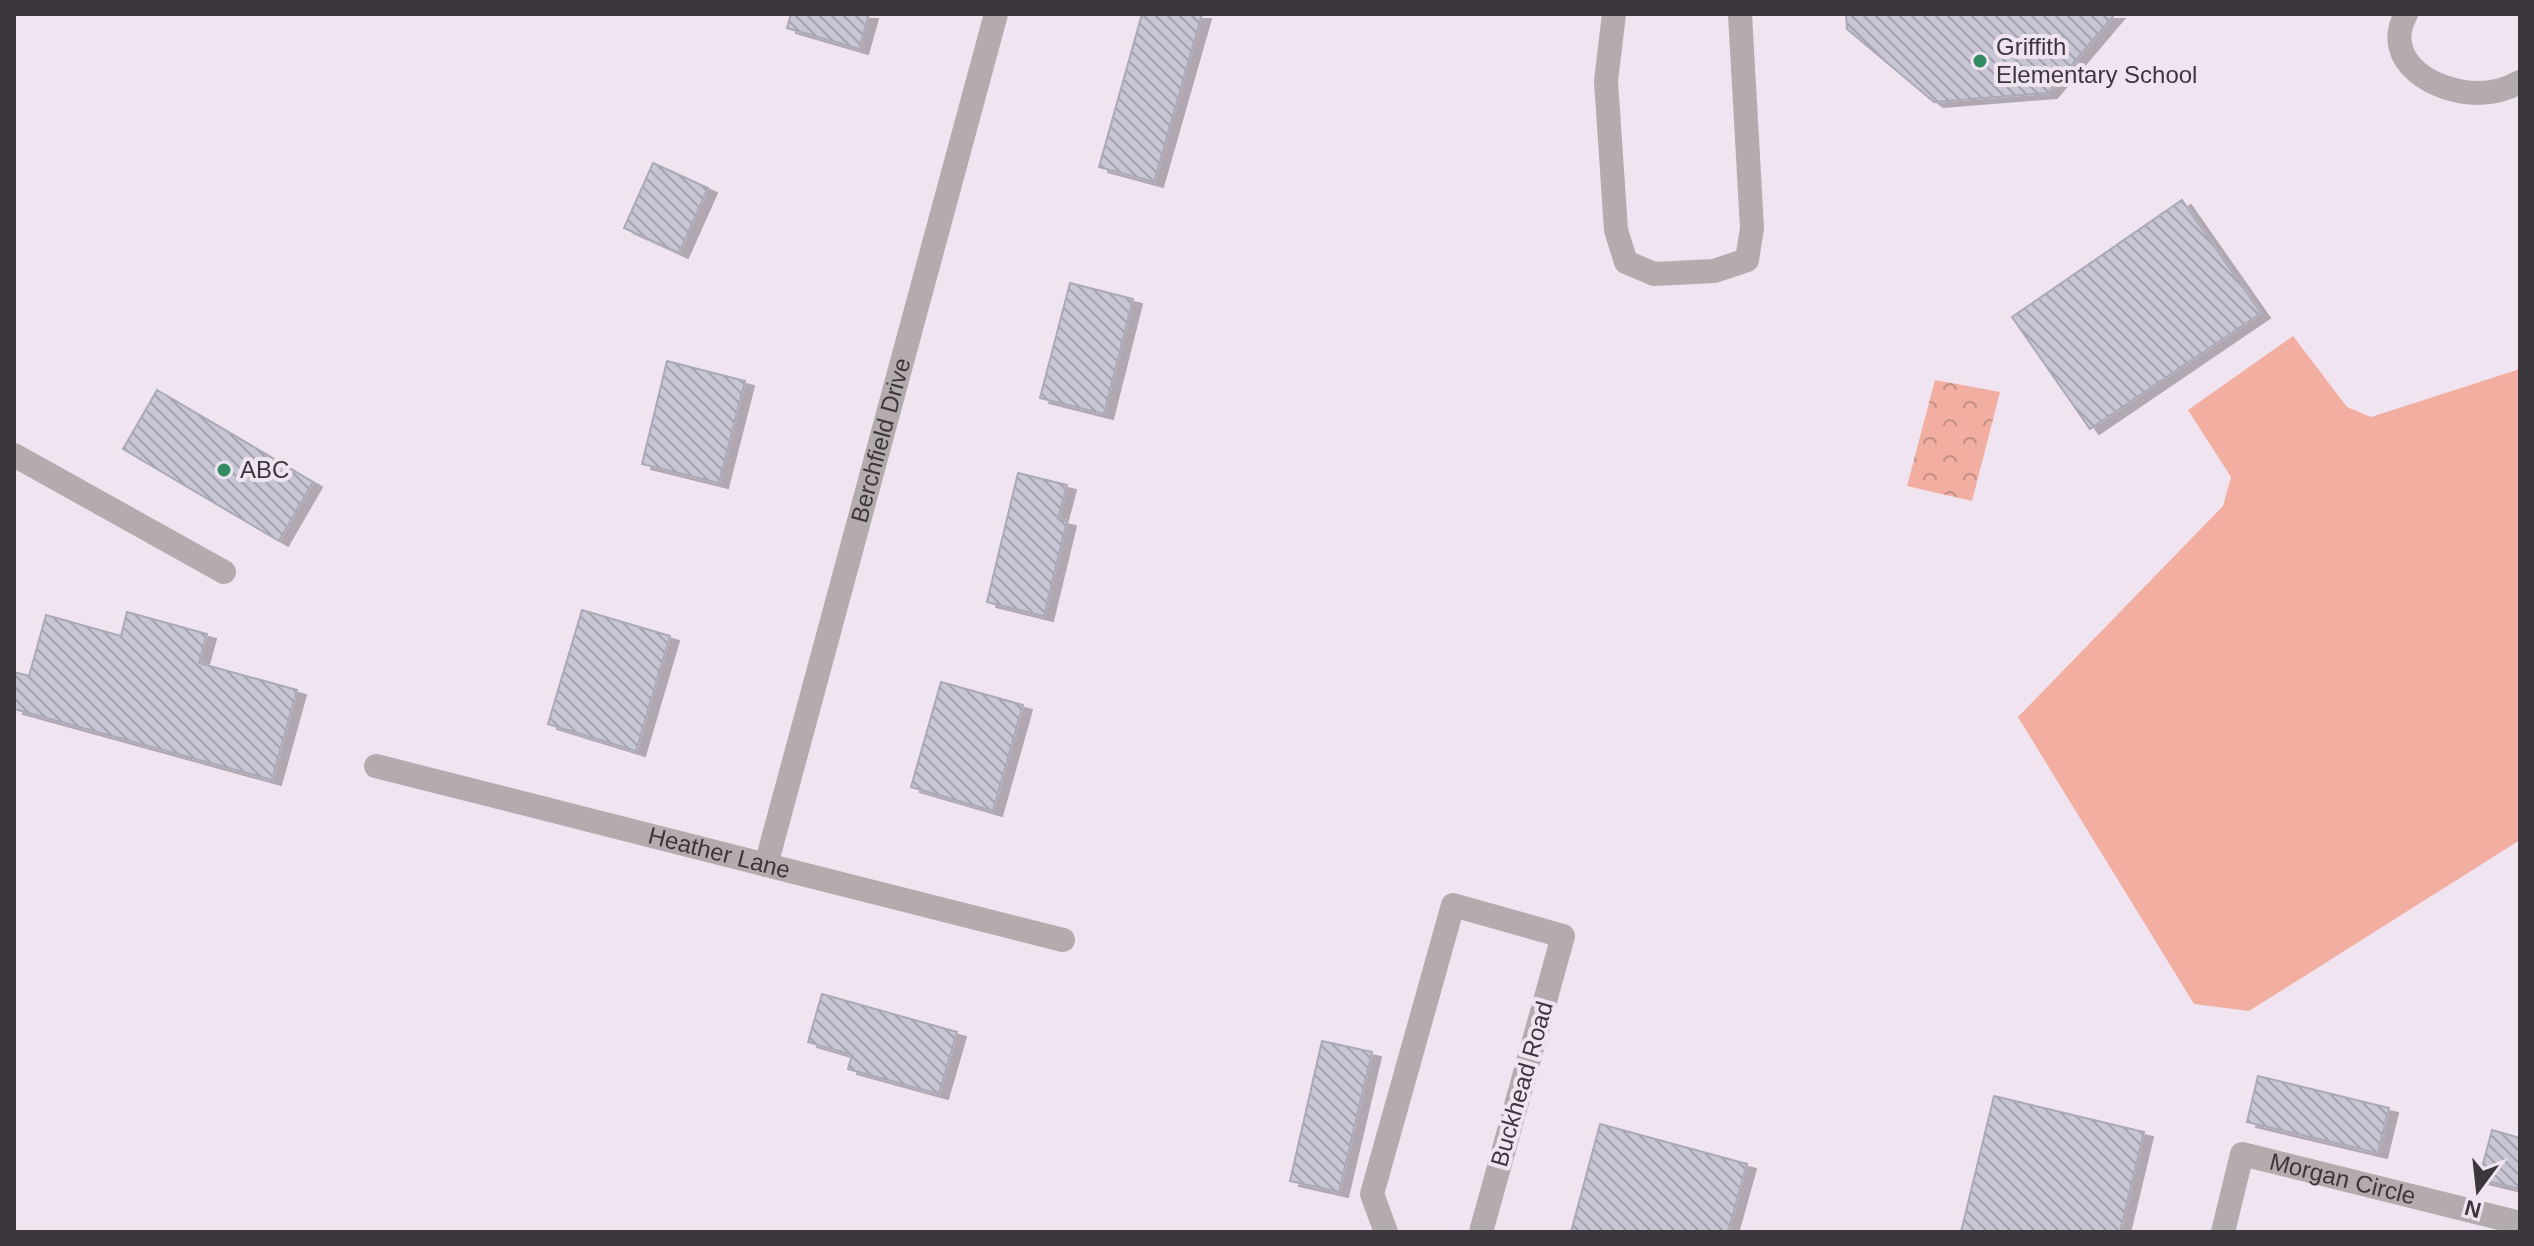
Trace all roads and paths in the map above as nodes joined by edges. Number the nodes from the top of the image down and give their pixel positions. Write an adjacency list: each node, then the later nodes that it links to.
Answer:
1 (996, 14): 9 (street, Berchfield Drive)
2 (1614, 14): 3 (street)
3 (1740, 14)
4 (2406, 14): 5 (street)
5 (2520, 82)
6 (14, 455): 7 (street)
7 (224, 572)
8 (376, 766): 9 (street, Heather Lane)
9 (766, 865): 10 (street, Heather Lane)
10 (1063, 940)
11 (2520, 1223): 14 (street, Morgan Circle)
12 (1386, 1232): 13 (street, Buckhead Road)
13 (1481, 1232)
14 (2223, 1232)

